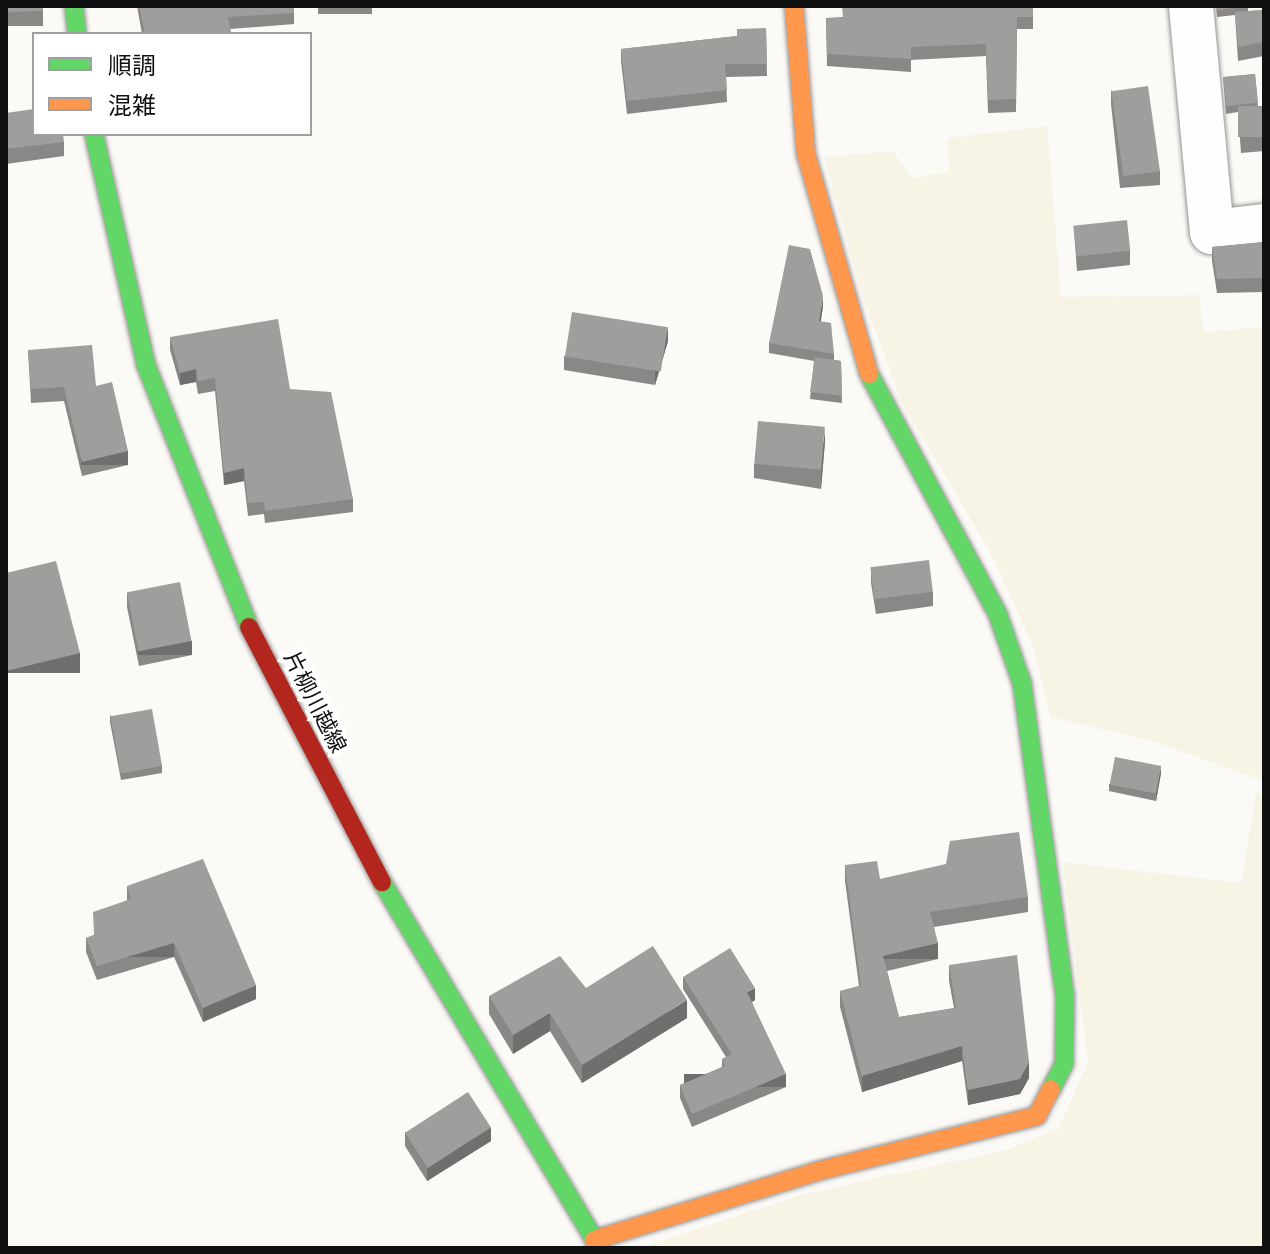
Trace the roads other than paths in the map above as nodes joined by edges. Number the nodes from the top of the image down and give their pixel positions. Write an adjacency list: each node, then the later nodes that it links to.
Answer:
1 (74, 6): 4 (street)
2 (794, 6): 7 (street)
3 (1191, 6): 6 (street)
4 (77, 32)
5 (94, 136): 7 (street, 片柳川越線)
6 (1264, 226)
7 (596, 1244)

